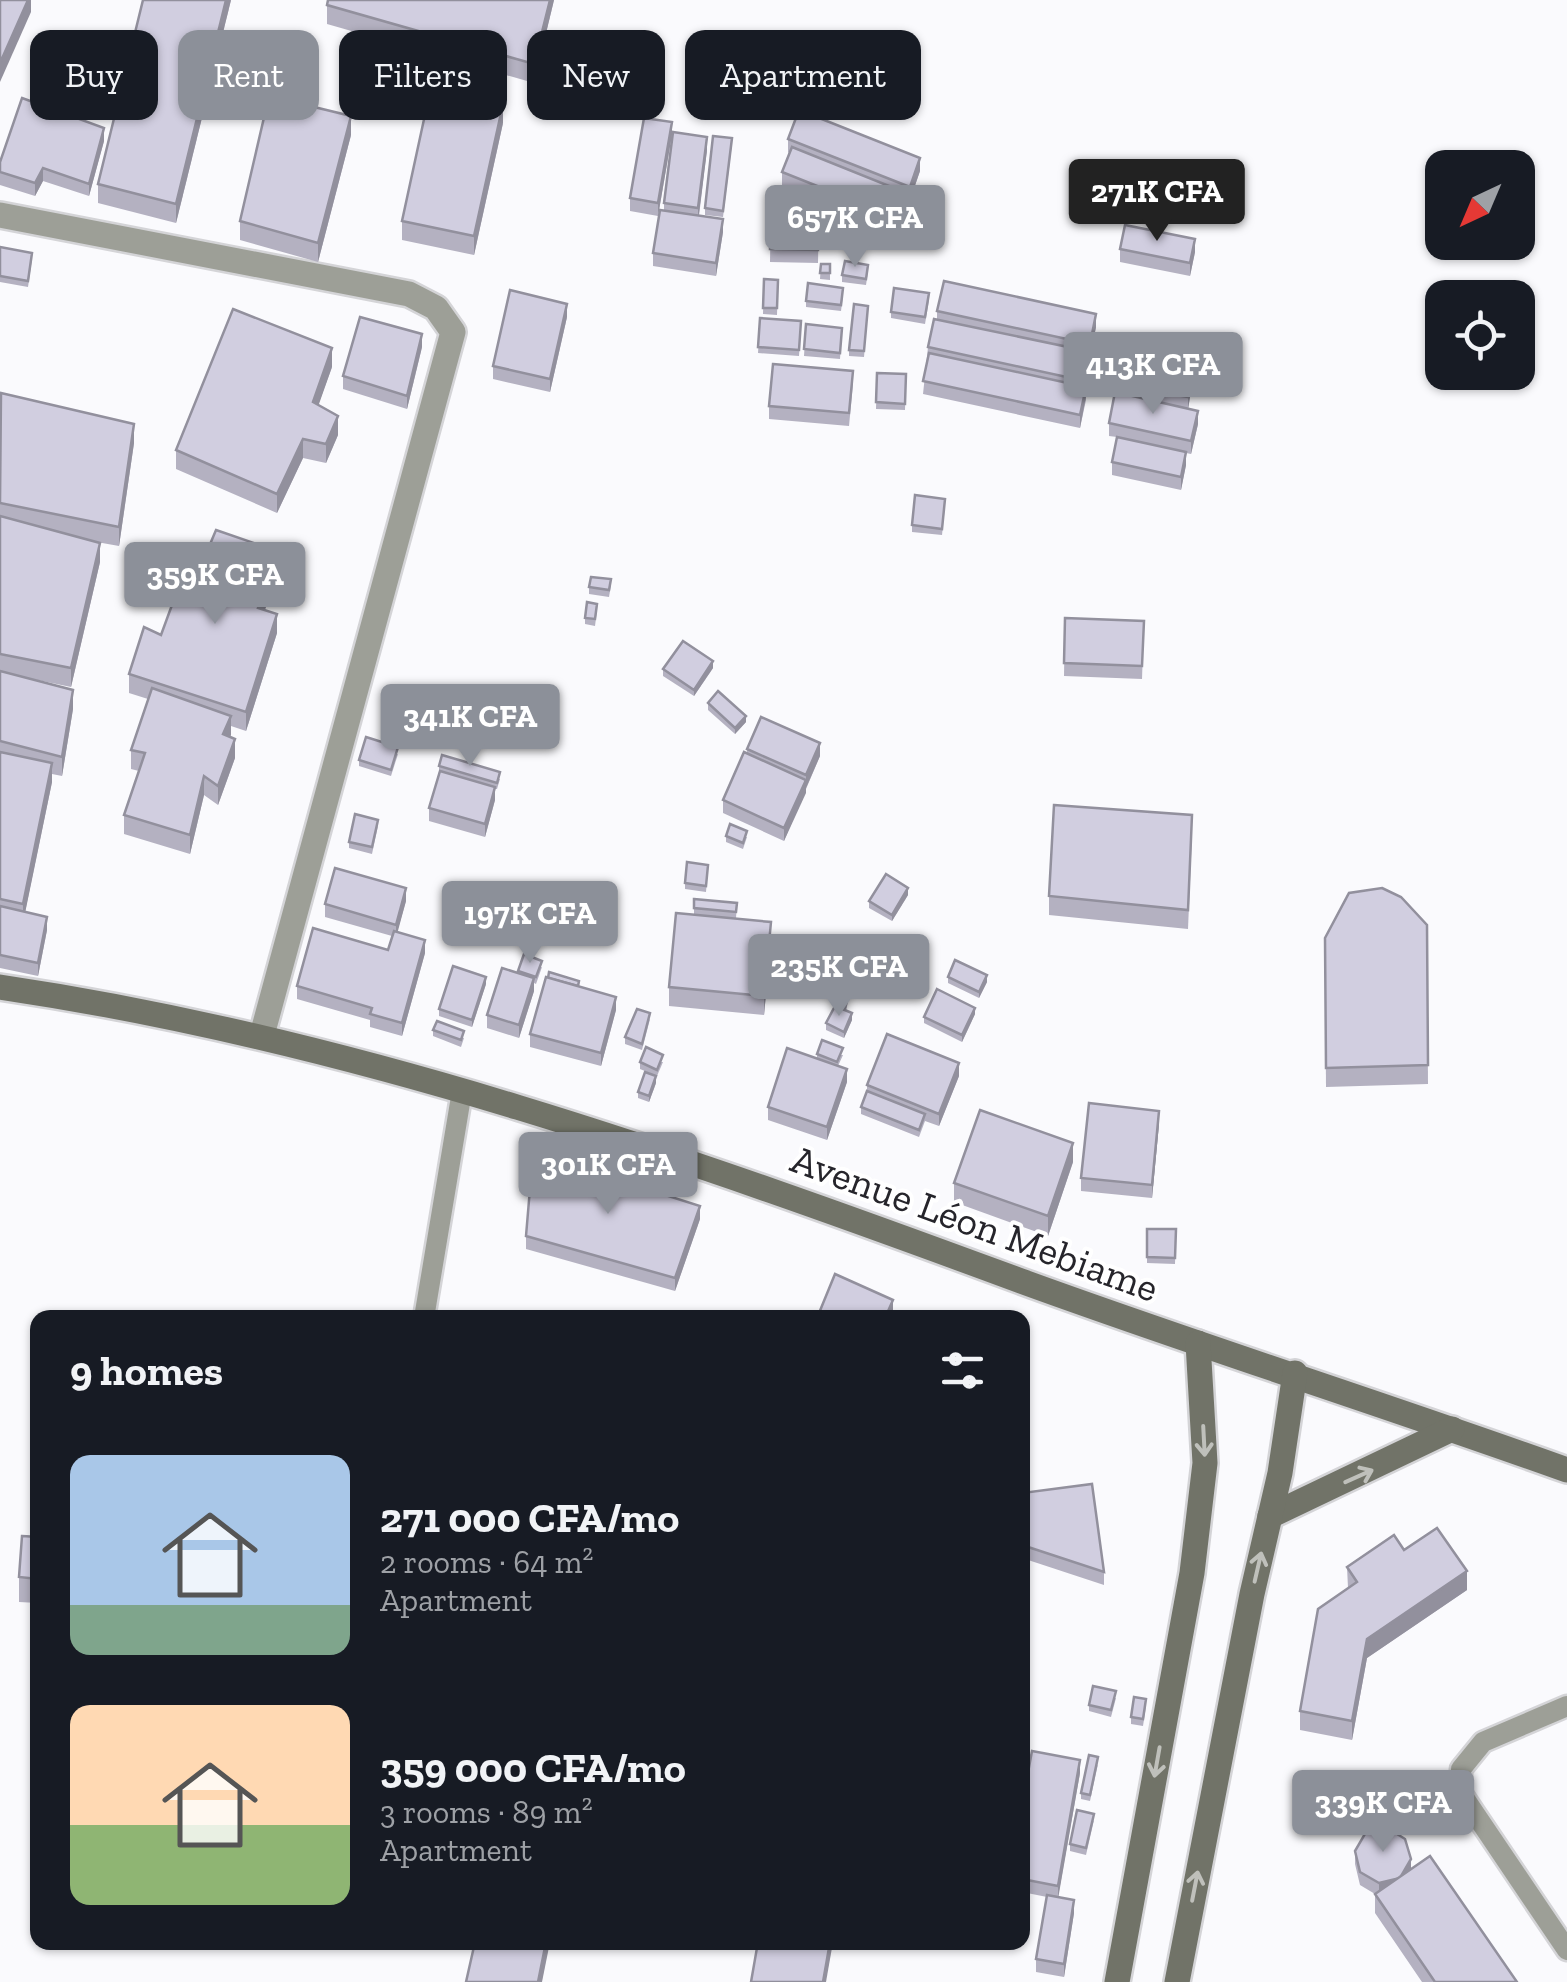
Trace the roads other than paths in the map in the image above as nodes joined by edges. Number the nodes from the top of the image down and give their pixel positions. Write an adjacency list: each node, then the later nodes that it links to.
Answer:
1 (0, 215): 3 (street)
2 (0, 987): 3 (street, Avenue Léon Mebiame)
3 (262, 1035): 4 (street, Avenue Léon Mebiame)
4 (462, 1091): 5 (lane); 6 (street, Avenue Léon Mebiame)
5 (425, 1310)
6 (1198, 1344): 7 (street, Avenue Léon Mebiame); 13 (street, one-way to 13)
7 (1296, 1373): 8 (street, Avenue Léon Mebiame); 10 (street)
8 (1452, 1429): 9 (street, Avenue Léon Mebiame); 10 (street, one-way to 8)
9 (1567, 1470)
10 (1270, 1516): 14 (street, one-way to 10)
11 (1567, 1706): 12 (lane)
12 (1567, 1950)
13 (1117, 1982)
14 (1177, 1982)

